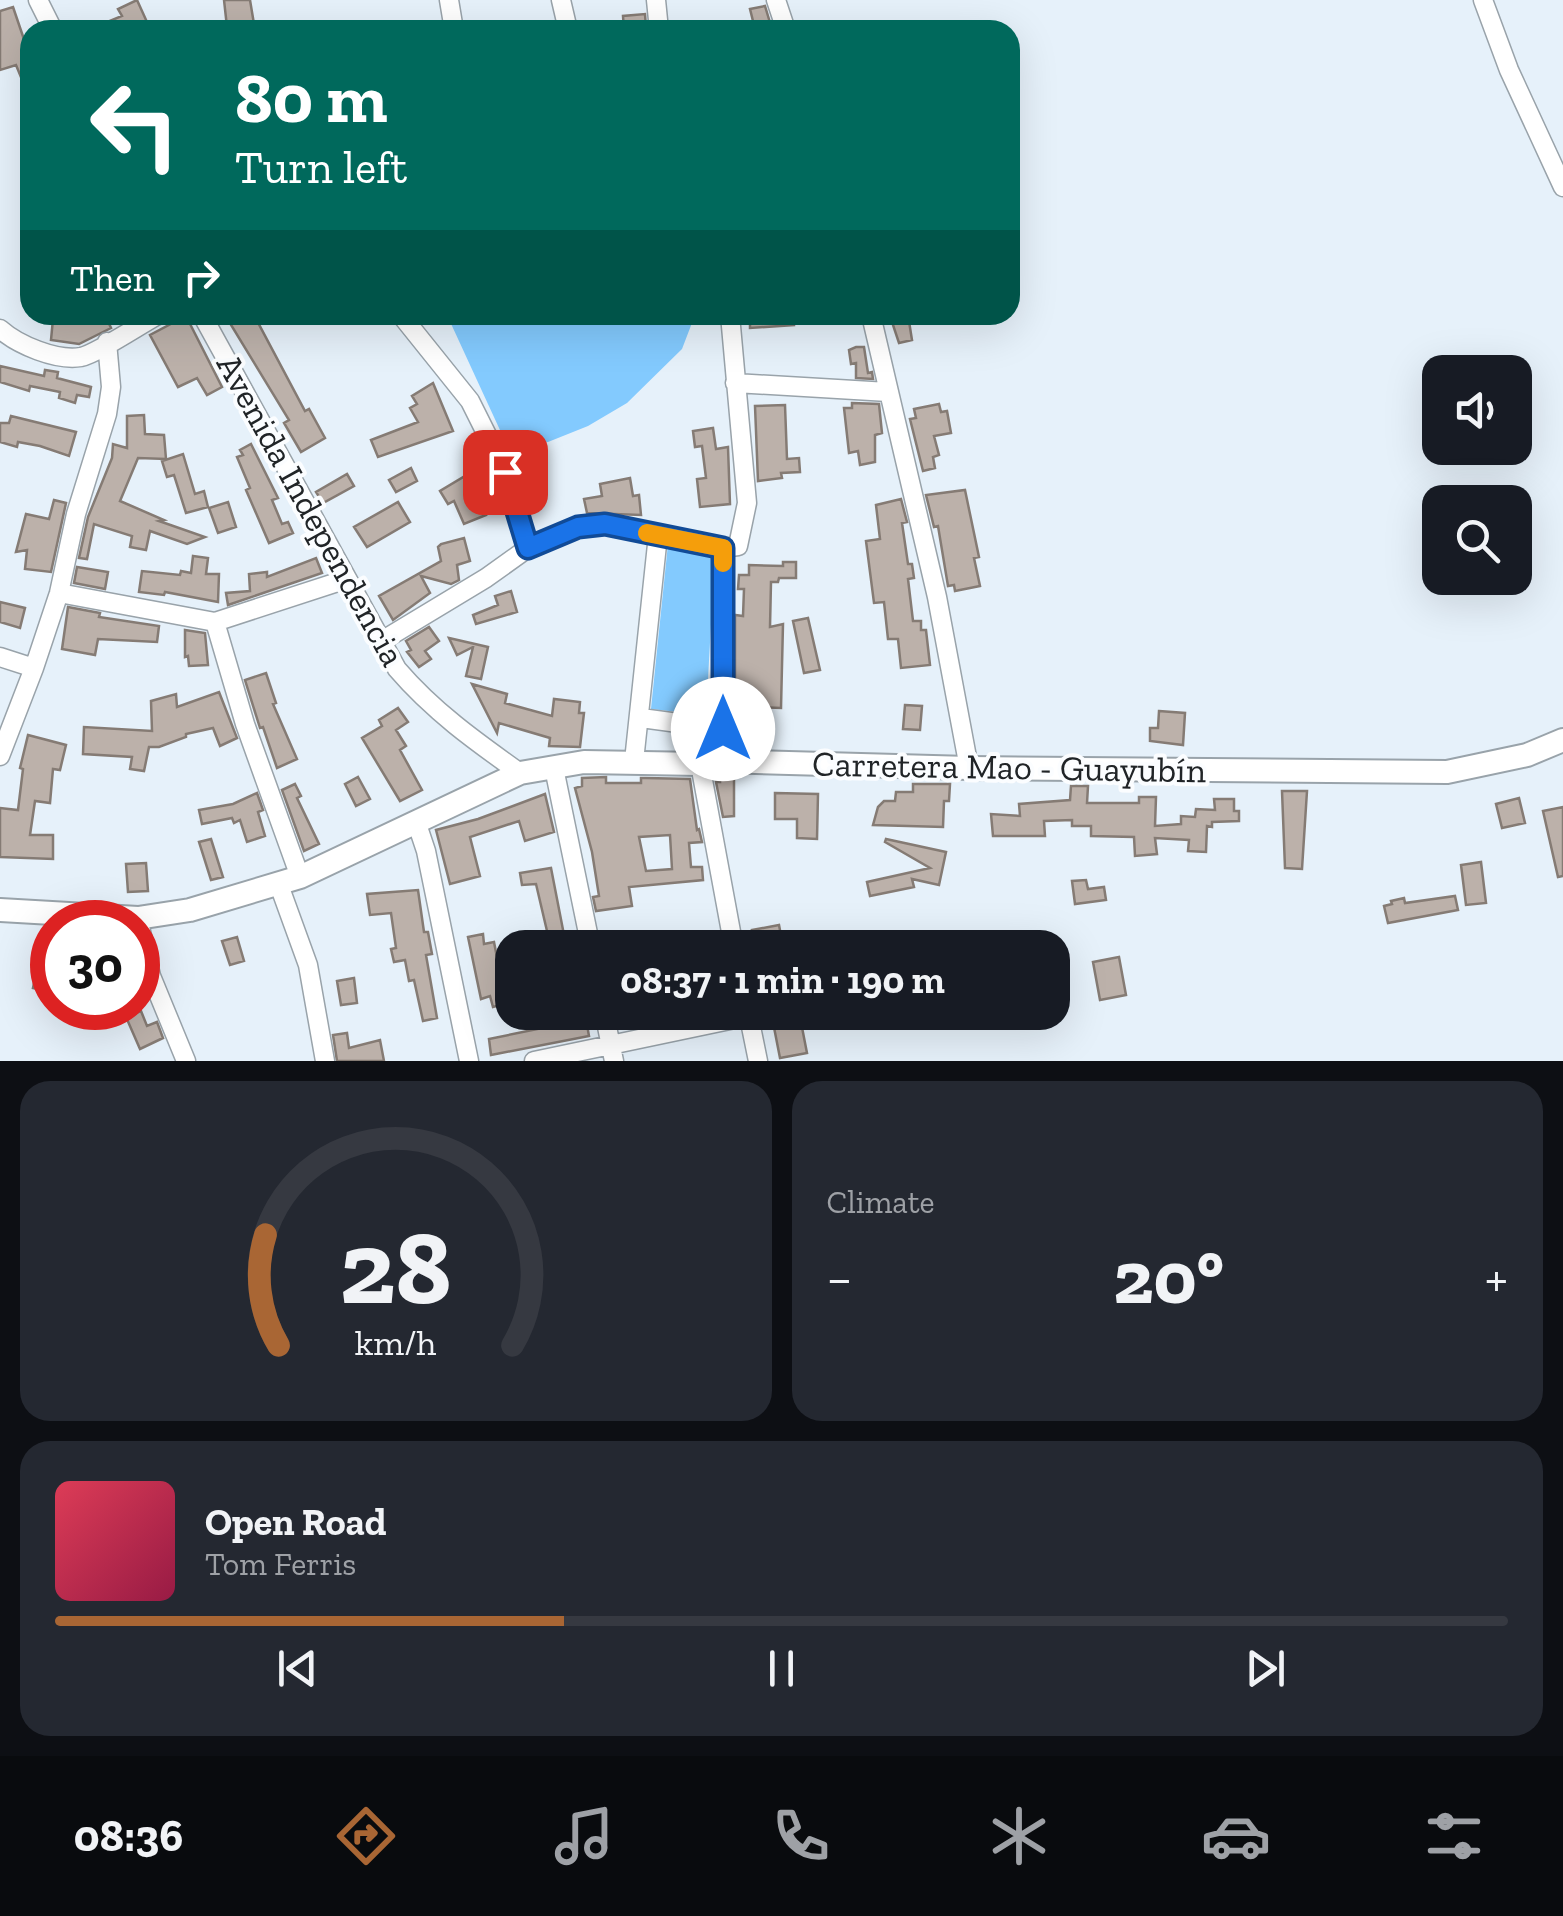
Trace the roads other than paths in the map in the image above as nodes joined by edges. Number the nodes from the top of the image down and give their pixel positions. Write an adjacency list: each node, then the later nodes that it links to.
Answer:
1 (1483, 0): 2 (street)
2 (1563, 186)
3 (139, 325): 9 (street)
4 (207, 325): 15 (street, Avenida Independencia)
5 (409, 325): 13 (street)
6 (731, 325): 10 (street)
7 (873, 325): 11 (street)
8 (2, 337): 9 (street)
9 (107, 342): 16 (street)
10 (736, 383): 11 (street); 14 (street)
11 (888, 392): 28 (street)
12 (658, 535): 13 (street); 14 (street); 21 (street)
13 (528, 548): 18 (street)
14 (723, 548): 22 (street)
15 (347, 579): 17 (street); 18 (street, Avenida Independencia)
16 (59, 593): 17 (street); 20 (street)
17 (215, 622): 31 (street)
18 (380, 642): 29 (street, Avenida Independencia)
19 (0, 656): 20 (street)
20 (34, 668): 24 (street)
21 (642, 718): 22 (street); 25 (street)
22 (723, 729): 26 (street)
23 (1563, 740): 28 (main road, Carretera Mao - Guayubín)
24 (0, 756)
25 (634, 761): 26 (main road, Carretera Mao - Guayubín); 27 (main road, Carretera Mao - Guayubín)
26 (711, 762): 28 (main road, Carretera Mao - Guayubín); 36 (street)
27 (554, 768): 29 (main road, Carretera Mao - Guayubín); 35 (street)
28 (969, 768)
29 (520, 773): 30 (main road, Carretera Mao - Guayubín)
30 (416, 821): 31 (main road, Carretera Mao - Guayubín); 43 (street)
31 (289, 881): 34 (main road, Carretera Mao - Guayubín); 42 (street)
32 (0, 910): 33 (main road, Carretera Mao - Guayubín)
33 (30, 912)
34 (160, 915)
35 (587, 930)
36 (732, 930)
37 (160, 998): 41 (street)
38 (694, 1030): 40 (street)
39 (752, 1030): 45 (street)
40 (612, 1054): 44 (street)
41 (186, 1061)
42 (325, 1061)
43 (469, 1061)
44 (534, 1061)
45 (758, 1061)

